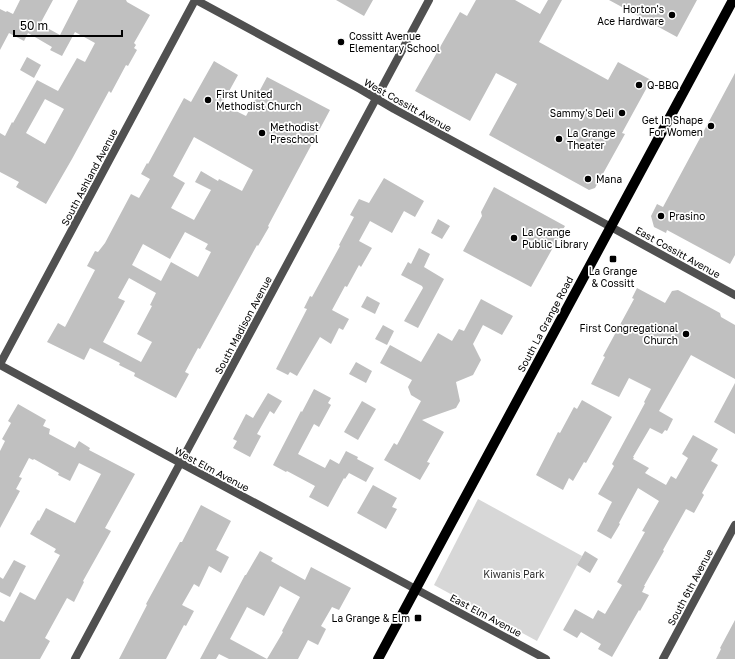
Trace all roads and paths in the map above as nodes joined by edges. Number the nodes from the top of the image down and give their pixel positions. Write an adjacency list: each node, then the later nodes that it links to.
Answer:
1 (196, 0): 4 (street, West Cossitt Avenue); 7 (street, South Ashland Avenue)
2 (429, 0): 4 (street, South Madison Avenue)
3 (733, 0): 5 (main road, South La Grange Road)
4 (376, 98): 5 (street, West Cossitt Avenue); 8 (street, South Madison Avenue)
5 (611, 226): 6 (street, East Cossitt Avenue); 10 (main road, South La Grange Road)
6 (735, 296)
7 (0, 365): 8 (street, West Elm Avenue)
8 (180, 463): 10 (street, West Elm Avenue); 11 (street, South Madison Avenue)
9 (735, 525): 14 (street, South 6th Avenue)
10 (416, 590): 12 (main road, South La Grange Road); 13 (street, East Elm Avenue)
11 (75, 659)
12 (378, 659)
13 (546, 659)
14 (663, 659)

